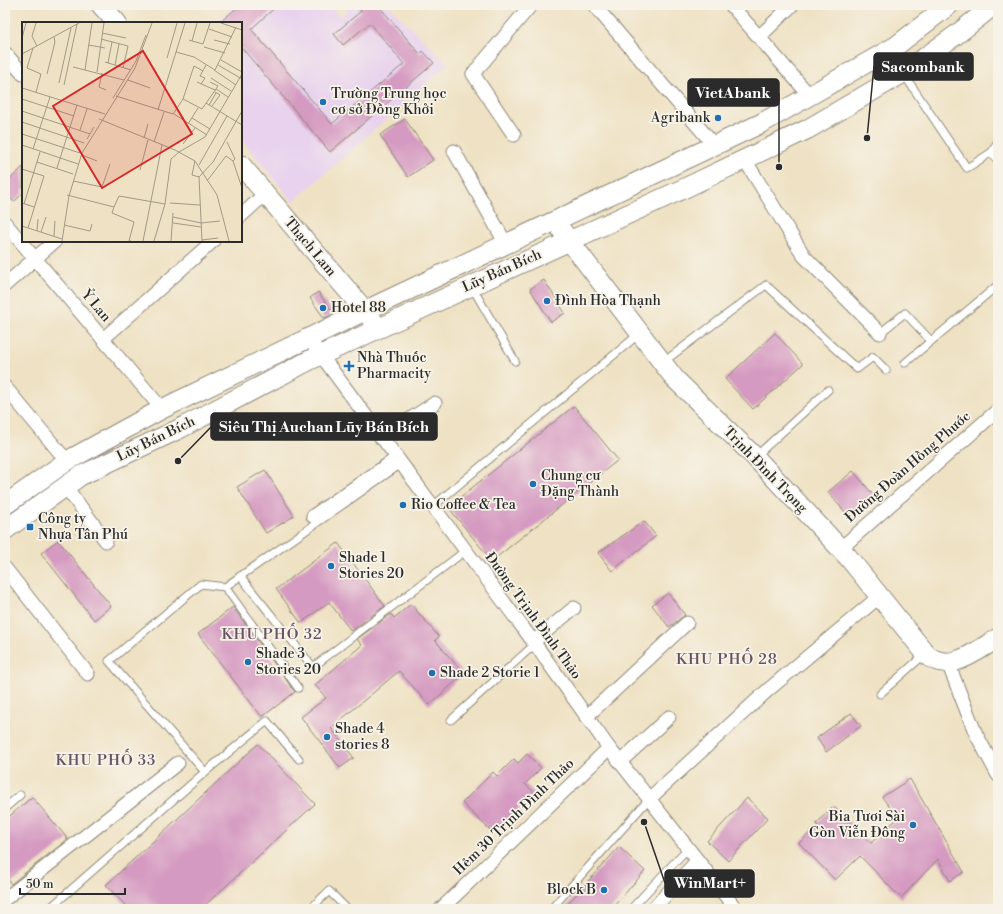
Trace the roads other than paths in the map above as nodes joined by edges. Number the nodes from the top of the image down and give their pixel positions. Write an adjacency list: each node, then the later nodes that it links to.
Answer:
1 (101, 5): 8 (main road)
2 (531, 5): 14 (street)
3 (594, 5): 16 (street)
4 (731, 5): 9 (street)
5 (792, 5): 9 (street)
6 (949, 5): 13 (main road, Lũy Bán Bích)
7 (994, 5): 12 (main road, Lũy Bán Bích)
8 (116, 22)
9 (759, 37): 13 (street)
10 (5, 53): 11 (street)
11 (22, 73)
12 (903, 73): 18 (lane); 19 (main road, Lũy Bán Bích)
13 (810, 96): 16 (main road, Lũy Bán Bích)
14 (514, 135)
15 (998, 141): 18 (lane)
16 (714, 145): 24 (main road, Lũy Bán Bích)
17 (454, 150): 29 (street)
18 (992, 152): 20 (lane)
19 (745, 160): 26 (main road, Lũy Bán Bích); 36 (street)
20 (998, 161)
21 (242, 166): 22 (main road, Thạch Lam)
22 (265, 194): 23 (street); 34 (main road, Thạch Lam)
23 (242, 215)
24 (555, 222): 26 (main road, Trịnh Đình Trọng); 29 (main road, Lũy Bán Bích)
25 (5, 223): 30 (street, Ỷ Lan)
26 (569, 241): 33 (main road, Lũy Bán Bích); 37 (main road, Trịnh Đình Trọng)
27 (54, 242): 30 (street)
28 (212, 242): 38 (street)
29 (506, 244): 34 (main road, Lũy Bán Bích)
30 (35, 258): 31 (street); 38 (street, Ỷ Lan)
31 (5, 285)
32 (998, 285): 40 (lane)
33 (471, 286): 35 (main road, Lũy Bán Bích); 42 (lane)
34 (365, 311): 35 (main road, Thạch Lam); 39 (main road, Lũy Bán Bích)
35 (380, 327): 41 (main road, Lũy Bán Bích)
36 (880, 333): 40 (lane)
37 (640, 334): 43 (main road, Trịnh Đình Trọng); 57 (lane)
38 (103, 339): 49 (street, Ỷ Lan)
39 (309, 339): 41 (street, Đường Trịnh Đình Thảo); 49 (main road, Lũy Bán Bích)
40 (931, 341): 44 (lane)
41 (320, 355): 51 (street, Đường Trịnh Đình Thảo); 55 (main road, Lũy Bán Bích)
42 (515, 361)
43 (662, 363): 45 (lane); 52 (main road, Trịnh Đình Trọng)
44 (905, 363)
45 (886, 370)
46 (5, 387): 53 (street)
47 (828, 390): 52 (lane)
48 (435, 403): 51 (street)
49 (162, 409): 53 (main road, Lũy Bán Bích)
50 (998, 410): 61 (street, Đường Đoàn Hồng Phước)
51 (381, 438): 54 (street, Đường Trịnh Đình Thảo)
52 (755, 457): 61 (main road, Trịnh Đình Trọng)
53 (67, 461): 56 (main road, Lũy Bán Bích)
54 (399, 461): 57 (street, Đường Trịnh Đình Thảo); 58 (street); 64 (lane)
55 (65, 486): 59 (main road, Lũy Bán Bích); 60 (street)
56 (5, 505)
57 (432, 507): 62 (street, Đường Trịnh Đình Thảo)
58 (313, 516)
59 (5, 530)
60 (106, 541)
61 (840, 549): 66 (main road, Trịnh Đình Trọng)
62 (465, 551): 64 (lane); 70 (street, Đường Trịnh Đình Thảo)
63 (5, 568): 73 (street)
64 (240, 576): 65 (lane)
65 (225, 587): 74 (lane); 83 (lane)
66 (880, 596): 71 (main road, Trịnh Đình Trọng); 86 (street)
67 (574, 608): 70 (street)
68 (687, 623): 76 (street)
69 (998, 638): 72 (main road)
70 (534, 643): 76 (street, Đường Trịnh Đình Thảo); 78 (lane)
71 (926, 654): 72 (main road, Trịnh Đình Trọng); 75 (lane)
72 (948, 663): 84 (street)
73 (88, 674)
74 (298, 688)
75 (880, 694)
76 (586, 717): 79 (street, Đường Trịnh Đình Thảo)
77 (669, 717): 81 (street)
78 (451, 720)
79 (609, 748): 81 (street, Đường Trịnh Đình Thảo); 94 (street, Hẻm 30 Trịnh Đình Thảo)
80 (299, 759): 83 (lane)
81 (620, 762): 86 (street, Đường Trịnh Đình Thảo)
82 (178, 763): 90 (street)
83 (205, 772): 91 (lane)
84 (998, 776)
85 (20, 795): 87 (lane)
86 (649, 799): 88 (street, Đường Trịnh Đình Thảo); 95 (lane)
87 (5, 808)
88 (687, 849): 89 (street, Đường Trịnh Đình Thảo); 96 (lane)
89 (697, 861): 97 (street); 98 (street, Đường Trịnh Đình Thảo)
90 (5, 898)
91 (49, 909)
92 (310, 909): 93 (lane)
93 (347, 909)
94 (442, 909)
95 (551, 909)
96 (631, 909)
97 (653, 909)
98 (736, 909)

